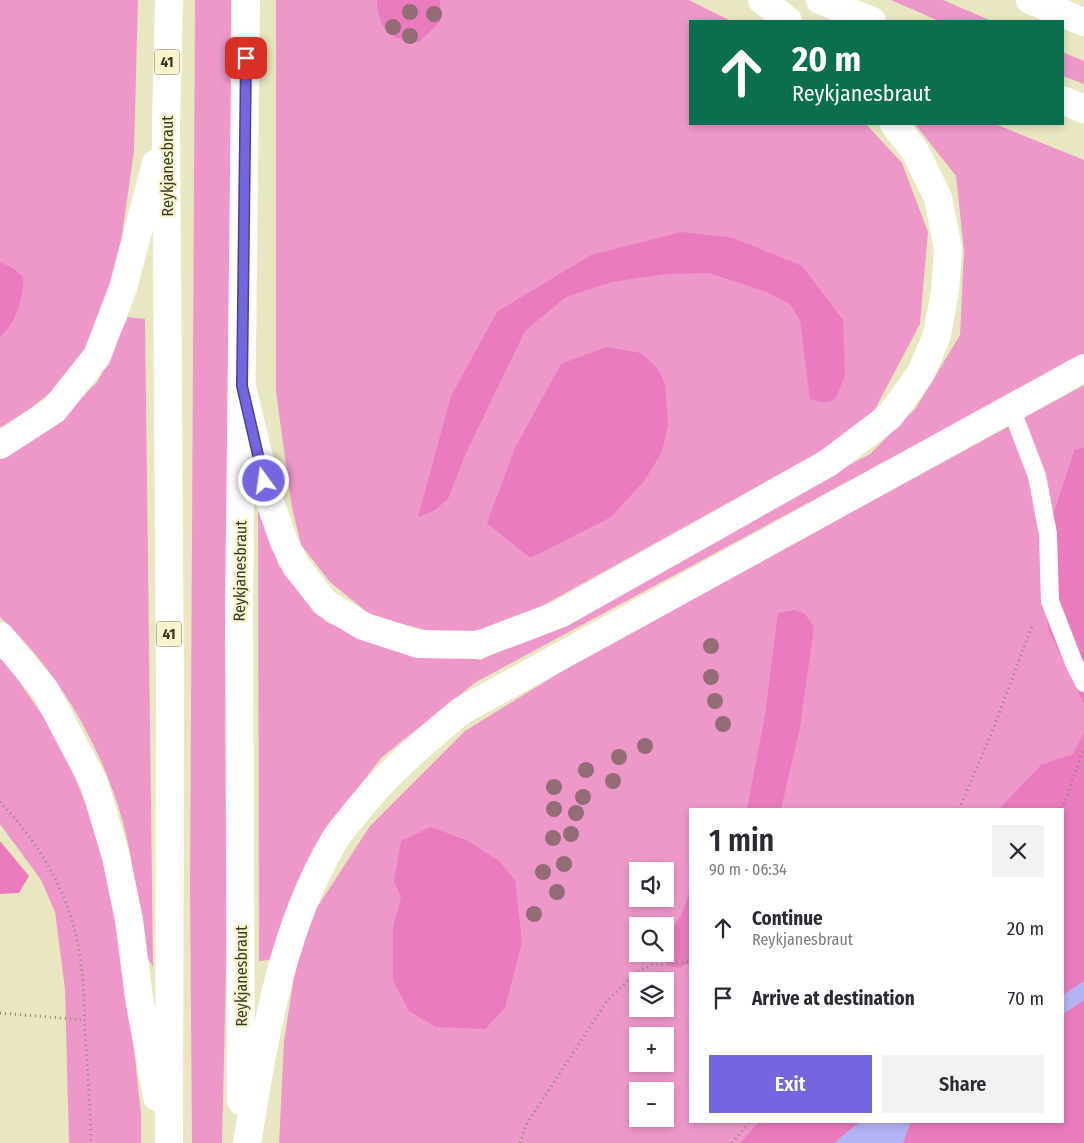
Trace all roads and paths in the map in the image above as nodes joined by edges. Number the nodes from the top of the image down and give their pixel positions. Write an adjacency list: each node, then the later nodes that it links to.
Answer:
1 (169, 0): 11 (highway, Reykjanesbraut / 41)
2 (246, 0): 14 (highway, Reykjanesbraut)
3 (762, 0): 6 (highway)
4 (820, 0): 7 (highway)
5 (1030, 0): 8 (highway)
6 (787, 20)
7 (870, 20)
8 (1084, 22)
9 (1064, 101): 10 (highway)
10 (1084, 109)
11 (166, 125): 16 (highway); 30 (highway, Reykjanesbraut / 41)
12 (895, 125): 14 (highway)
13 (1084, 368): 15 (highway)
14 (242, 386): 31 (highway, Reykjanesbraut)
15 (1011, 408): 17 (lane); 32 (highway)
16 (0, 445)
17 (1050, 601): 19 (lane); 22 (path)
18 (0, 636): 29 (highway)
19 (1084, 683)
20 (1084, 748): 23 (path)
21 (0, 802): 26 (path)
22 (959, 808)
23 (1062, 808)
24 (689, 962): 33 (path)
25 (0, 1013): 26 (path)
26 (85, 1020): 28 (path)
27 (748, 1123): 34 (path)
28 (91, 1143)
29 (165, 1143)
30 (169, 1143)
31 (241, 1143)
32 (247, 1143)
33 (520, 1143)
34 (732, 1143)

